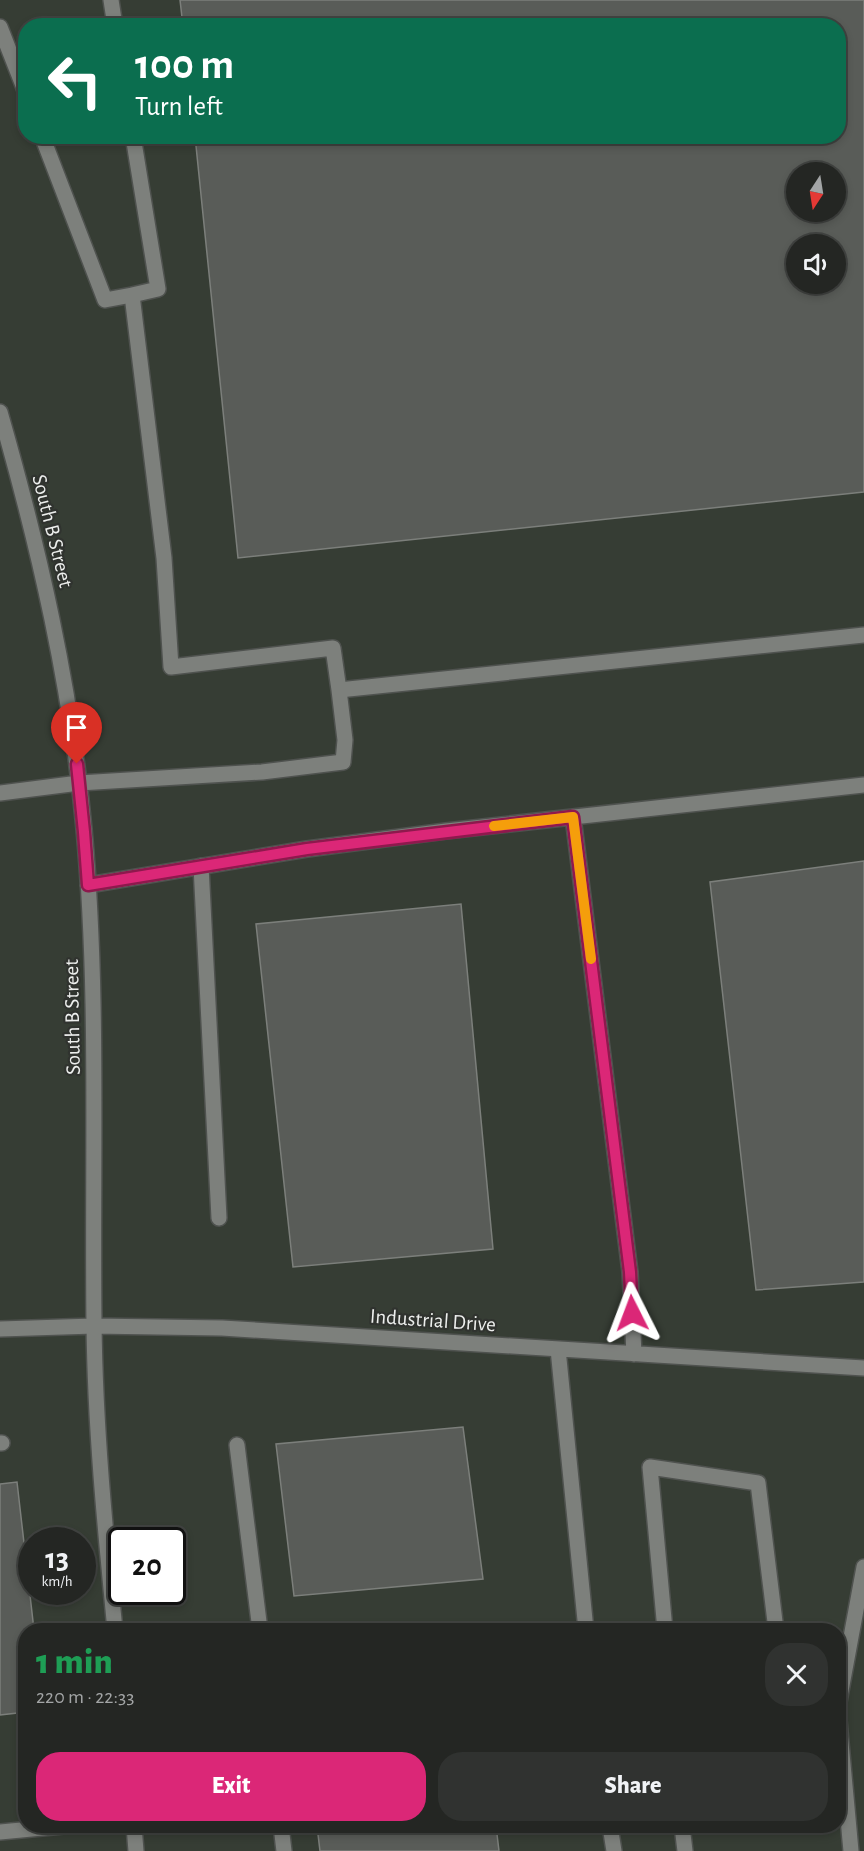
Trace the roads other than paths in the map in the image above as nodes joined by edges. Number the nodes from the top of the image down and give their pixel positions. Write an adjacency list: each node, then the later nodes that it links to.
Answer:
1 (111, 0): 2 (street)
2 (114, 18)
3 (0, 27): 4 (street)
4 (18, 73)
5 (45, 144): 7 (street)
6 (134, 144): 7 (street)
7 (132, 295): 10 (street)
8 (0, 412): 11 (street, South B Street)
9 (864, 635): 10 (street)
10 (339, 690): 11 (street)
11 (79, 783): 13 (street); 16 (street, South B Street)
12 (864, 785): 14 (street)
13 (0, 793)
14 (573, 817): 15 (street); 21 (street)
15 (201, 866): 16 (street); 17 (street)
16 (88, 885): 18 (street, South B Street)
17 (219, 1218)
18 (94, 1326): 19 (street, Industrial Drive); 20 (street, Industrial Drive); 25 (street, South B Street)
19 (0, 1329)
20 (558, 1349): 21 (street, Industrial Drive); 27 (street)
21 (634, 1354): 22 (street, Industrial Drive)
22 (864, 1368)
23 (237, 1445): 26 (street)
24 (864, 1567): 30 (street)
25 (114, 1623)
26 (259, 1623)
27 (585, 1623)
28 (664, 1623): 29 (street)
29 (775, 1623)
30 (846, 1665)
31 (846, 1796): 42 (street)
32 (18, 1830): 33 (street)
33 (0, 1832)
34 (135, 1833): 38 (street)
35 (282, 1833): 39 (street)
36 (611, 1833): 40 (street)
37 (683, 1833): 41 (street)
38 (136, 1851)
39 (284, 1851)
40 (614, 1851)
41 (685, 1851)
42 (851, 1851)

